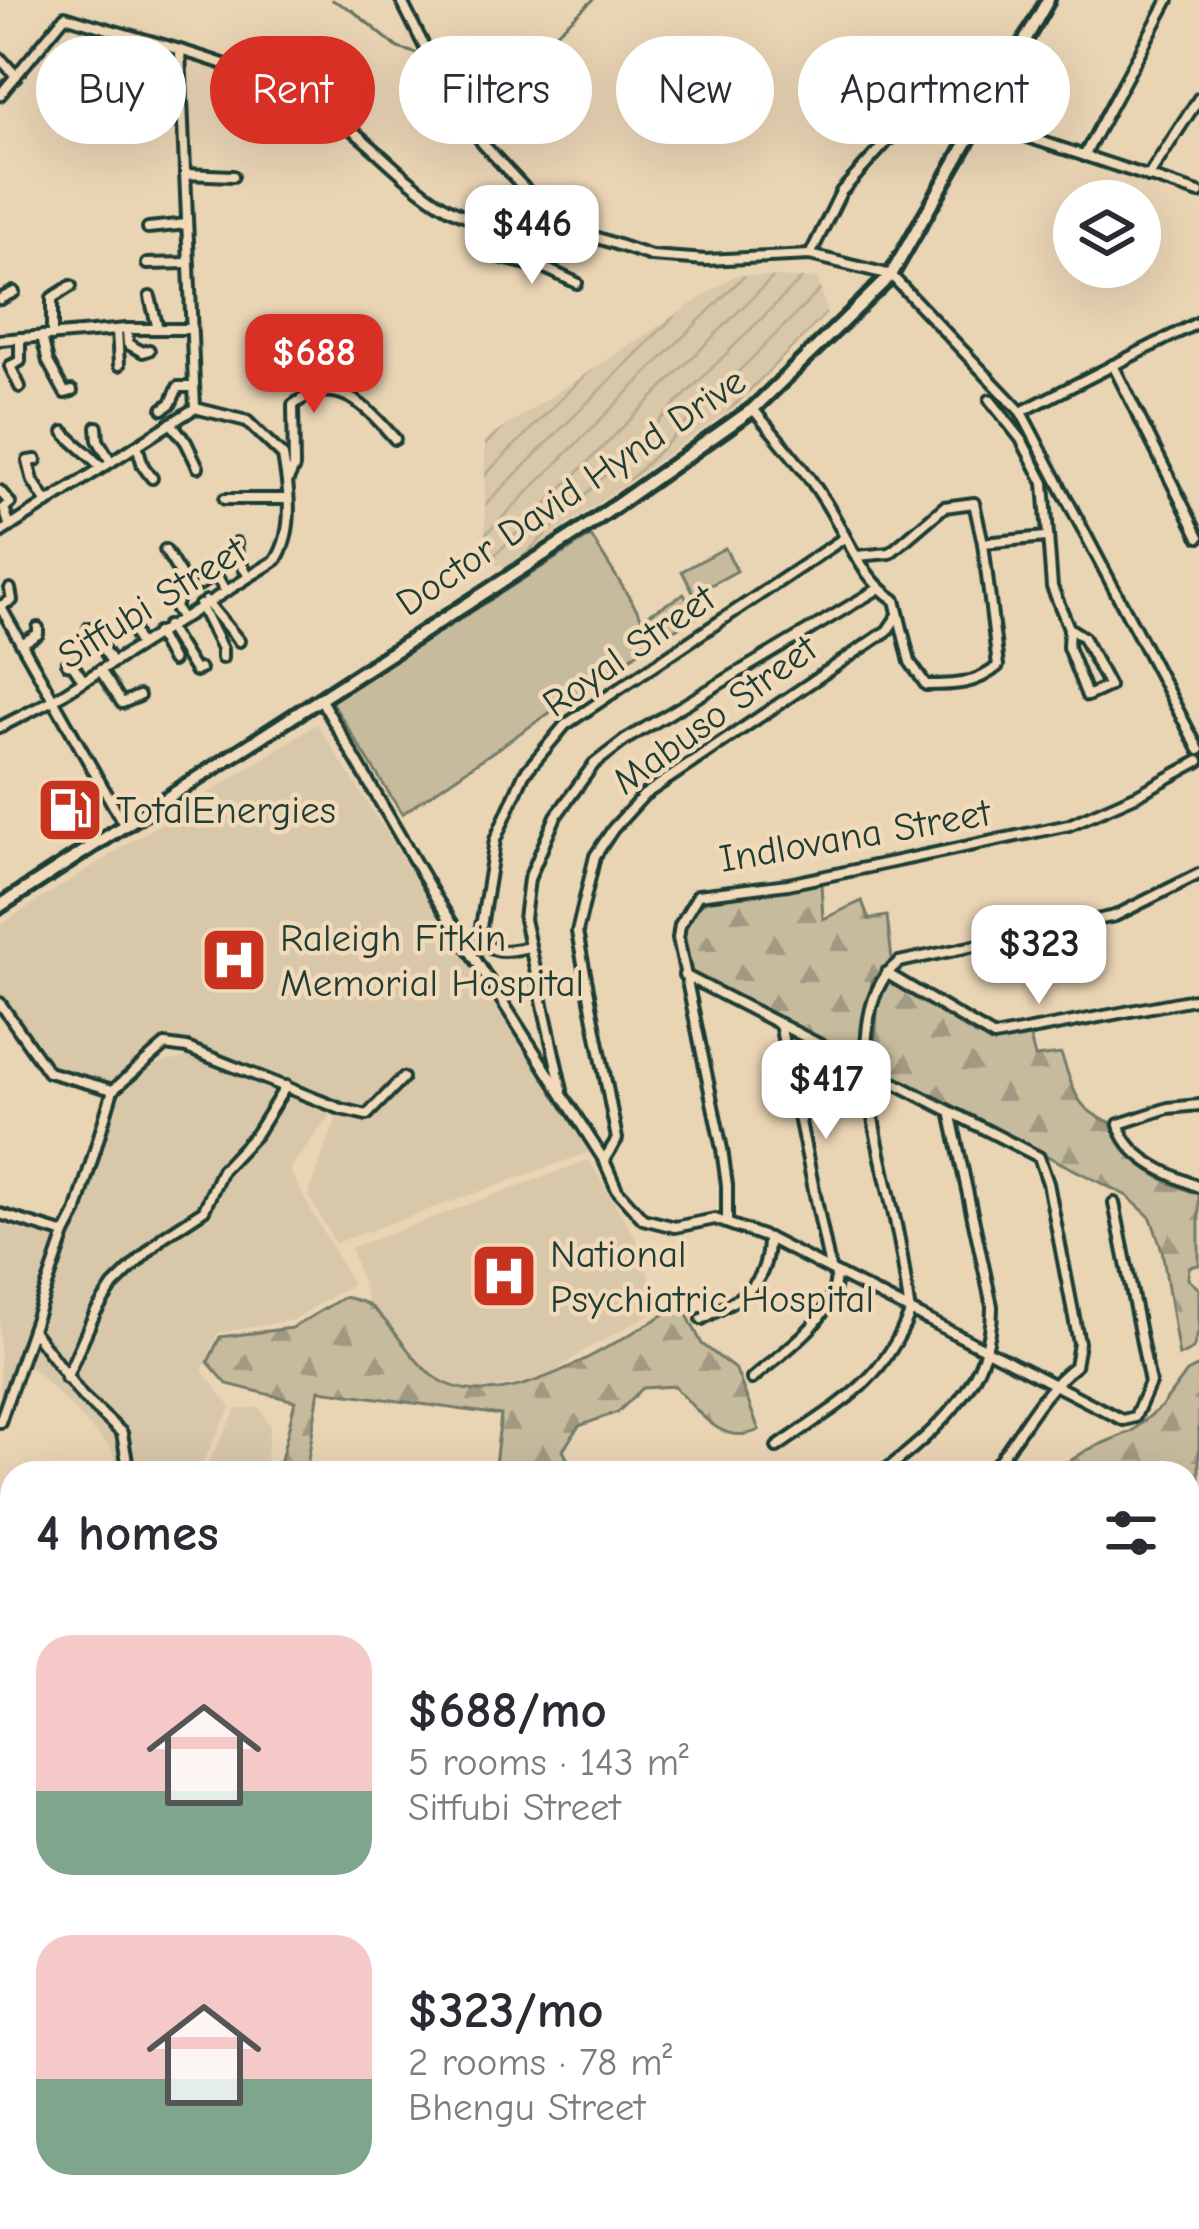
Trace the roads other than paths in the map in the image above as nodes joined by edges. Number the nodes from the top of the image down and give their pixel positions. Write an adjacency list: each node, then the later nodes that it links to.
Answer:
1 (1048, 0): 6 (main road, Doctor David Hynd Drive)
2 (1168, 0): 17 (street)
3 (402, 1): 21 (street)
4 (49, 36): 5 (street)
5 (128, 36)
6 (1027, 36)
7 (36, 52): 10 (street)
8 (186, 53): 21 (street)
9 (0, 58): 10 (street)
10 (16, 76): 11 (street)
11 (0, 95)
12 (1199, 98): 20 (street)
13 (184, 144): 18 (street)
14 (885, 144): 25 (street)
15 (964, 144): 29 (main road, Doctor David Hynd Drive)
16 (1048, 144): 17 (street)
17 (1084, 156): 20 (street)
18 (185, 174): 19 (street); 23 (street)
19 (233, 176)
20 (1148, 177): 22 (street)
21 (529, 193): 25 (street)
22 (1199, 194)
23 (187, 224): 24 (street); 27 (street)
24 (148, 228)
25 (810, 255): 29 (street)
26 (499, 257): 30 (street)
27 (188, 263): 28 (street); 37 (street)
28 (148, 264)
29 (891, 274): 51 (main road, Doctor David Hynd Drive); 52 (street)
30 (577, 283)
31 (71, 286): 39 (street)
32 (14, 292): 34 (street)
33 (150, 298): 36 (street)
34 (0, 299)
35 (1198, 324): 44 (street)
36 (158, 328): 37 (street); 38 (street)
37 (189, 329): 46 (street)
38 (122, 330): 39 (street); 42 (street); 43 (street)
39 (47, 336): 40 (street); 47 (street)
40 (20, 338): 41 (street); 45 (street)
41 (0, 340)
42 (149, 350)
43 (119, 365)
44 (1113, 365): 52 (street); 69 (street)
45 (20, 387)
46 (194, 387): 49 (street); 50 (street)
47 (72, 392)
48 (990, 400): 70 (street)
49 (195, 408): 53 (street); 62 (street, Sitfubi Street)
50 (163, 409)
51 (753, 410): 71 (street); 105 (main road, Doctor David Hynd Drive)
52 (1021, 412): 107 (street)
53 (171, 423): 57 (street); 60 (street)
54 (97, 427): 59 (street)
55 (64, 432): 59 (street)
56 (395, 439): 62 (street)
57 (137, 445): 59 (street); 61 (street)
58 (36, 460): 66 (street)
59 (106, 465): 66 (street)
60 (198, 467)
61 (152, 478)
62 (287, 482): 65 (street, Sitfubi Street)
63 (0, 490): 67 (street)
64 (224, 499): 65 (street)
65 (288, 499): 76 (street, Sitfubi Street)
66 (46, 503): 67 (street)
67 (10, 527): 68 (street)
68 (0, 533)
69 (1199, 536)
70 (1046, 537): 73 (street); 89 (street)
71 (844, 538): 75 (street); 112 (street, Royal Street)
72 (236, 542): 76 (street)
73 (983, 542): 75 (street); 83 (street)
74 (165, 550): 84 (street)
75 (856, 556): 79 (street)
76 (249, 576): 80 (street, Sitfubi Street)
77 (199, 585): 80 (street)
78 (10, 589): 82 (street)
79 (878, 589): 83 (street); 112 (street)
80 (225, 590): 81 (street, Sitfubi Street)
81 (203, 603): 84 (street, Sitfubi Street); 91 (street); 95 (street)
82 (0, 606): 92 (street)
83 (898, 615): 125 (street, Mabuso Street)
84 (181, 617): 86 (street, Sitfubi Street)
85 (129, 620): 93 (street)
86 (167, 626): 90 (street, Sitfubi Street); 100 (street)
87 (38, 628): 92 (street)
88 (89, 628): 98 (street)
89 (1069, 628): 94 (street); 96 (street)
90 (157, 633): 93 (street, Sitfubi Street); 97 (street)
91 (239, 641)
92 (21, 644): 104 (street)
93 (139, 644): 98 (street, Sitfubi Street)
94 (1092, 652): 96 (street); 96 (street)
95 (222, 658)
96 (1073, 660)
97 (172, 661)
98 (112, 662): 101 (street, Sitfubi Street)
99 (67, 664): 102 (street)
100 (200, 669)
101 (100, 670): 102 (street, Sitfubi Street); 103 (street)
102 (83, 680): 104 (street, Sitfubi Street)
103 (140, 696)
104 (53, 700): 106 (street, Sitfubi Street); 109 (street)
105 (321, 700): 109 (main road, Doctor David Hynd Drive); 122 (street)
106 (0, 727)
107 (1199, 750)
108 (1199, 761): 114 (street, Indlovana Street)
109 (125, 828): 111 (main road, Doctor David Hynd Drive)
110 (1199, 874): 113 (street)
111 (0, 906)
112 (530, 947): 122 (street)
113 (885, 972): 115 (street); 118 (street)
114 (683, 975): 117 (street); 129 (street, Indlovana Street)
115 (1199, 998)
116 (0, 1003): 121 (street)
117 (780, 1023): 118 (street); 132 (street)
118 (867, 1067): 124 (street); 133 (street)
119 (403, 1078): 120 (street)
120 (286, 1086): 121 (street); 137 (street)
121 (113, 1090): 130 (street)
122 (564, 1099): 125 (street)
123 (1199, 1105): 126 (street)
124 (950, 1114): 136 (street); 139 (street)
125 (604, 1160): 129 (street)
126 (1199, 1187)
127 (1114, 1203): 139 (street)
128 (0, 1214): 130 (street)
129 (727, 1222): 131 (street)
130 (65, 1234): 135 (street)
131 (768, 1238): 132 (street); 134 (street)
132 (833, 1271): 133 (street); 138 (street)
133 (910, 1313): 136 (street); 141 (street)
134 (702, 1319)
135 (32, 1329): 137 (street); 140 (street)
136 (985, 1352): 139 (street); 143 (street)
137 (66, 1378): 142 (street)
138 (752, 1379)
139 (1051, 1385): 144 (street)
140 (0, 1422)
141 (777, 1447)
142 (127, 1461)
143 (898, 1461)
144 (999, 1461)

